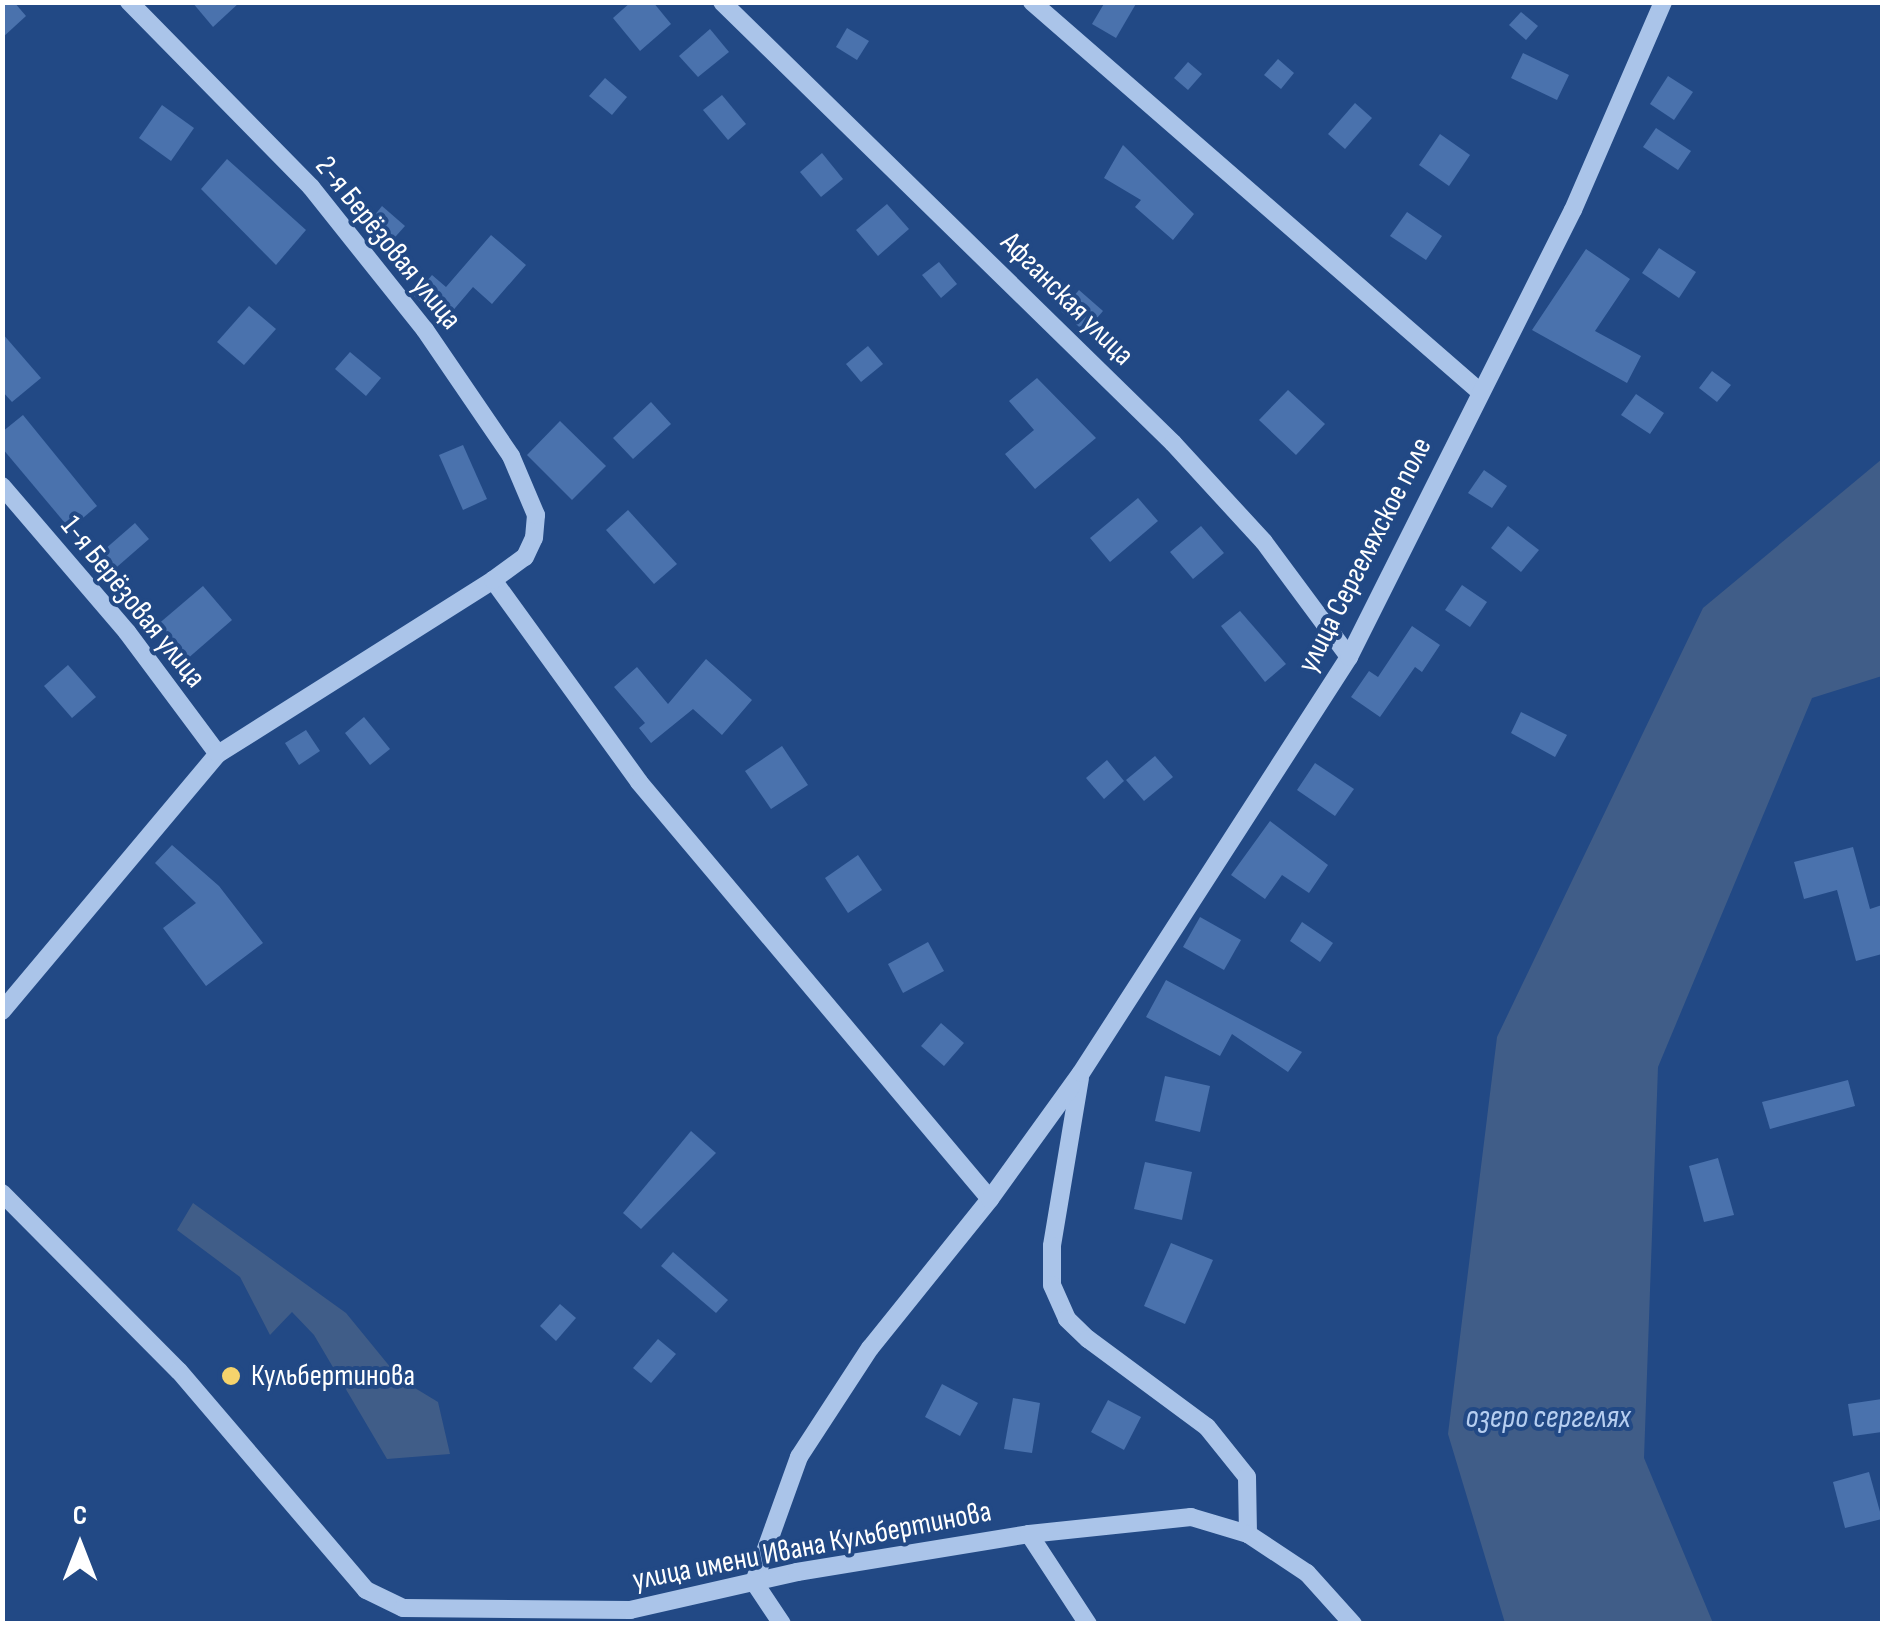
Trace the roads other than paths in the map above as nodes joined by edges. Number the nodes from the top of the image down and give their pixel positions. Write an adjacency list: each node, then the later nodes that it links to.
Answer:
1 (128, 2): 7 (street, 2-я Берёзовая улица)
2 (722, 2): 8 (street, Афганская улица)
3 (1032, 2): 5 (street)
4 (1664, 2): 5 (street, улица Сергеляхское поле)
5 (1479, 391): 8 (street, улица Сергеляхское поле)
6 (2, 486): 9 (street, 1-я Берёзовая улица)
7 (494, 580): 9 (street); 13 (street)
8 (1350, 658): 11 (street, улица Сергеляхское поле)
9 (218, 754): 10 (street)
10 (2, 1012)
11 (1082, 1073): 13 (street, улица Сергеляхское поле); 15 (street)
12 (2, 1193): 17 (street, улица имени Ивана Кульбертинова)
13 (990, 1199): 16 (street, улица Сергеляхское поле)
14 (1029, 1534): 15 (street, улица имени Ивана Кульбертинова); 16 (street, улица имени Ивана Кульбертинова); 19 (street)
15 (1248, 1534): 20 (street, улица имени Ивана Кульбертинова)
16 (754, 1582): 17 (street, улица имени Ивана Кульбертинова); 18 (street)
17 (397, 1616)
18 (782, 1624)
19 (1088, 1624)
20 (1353, 1624)

